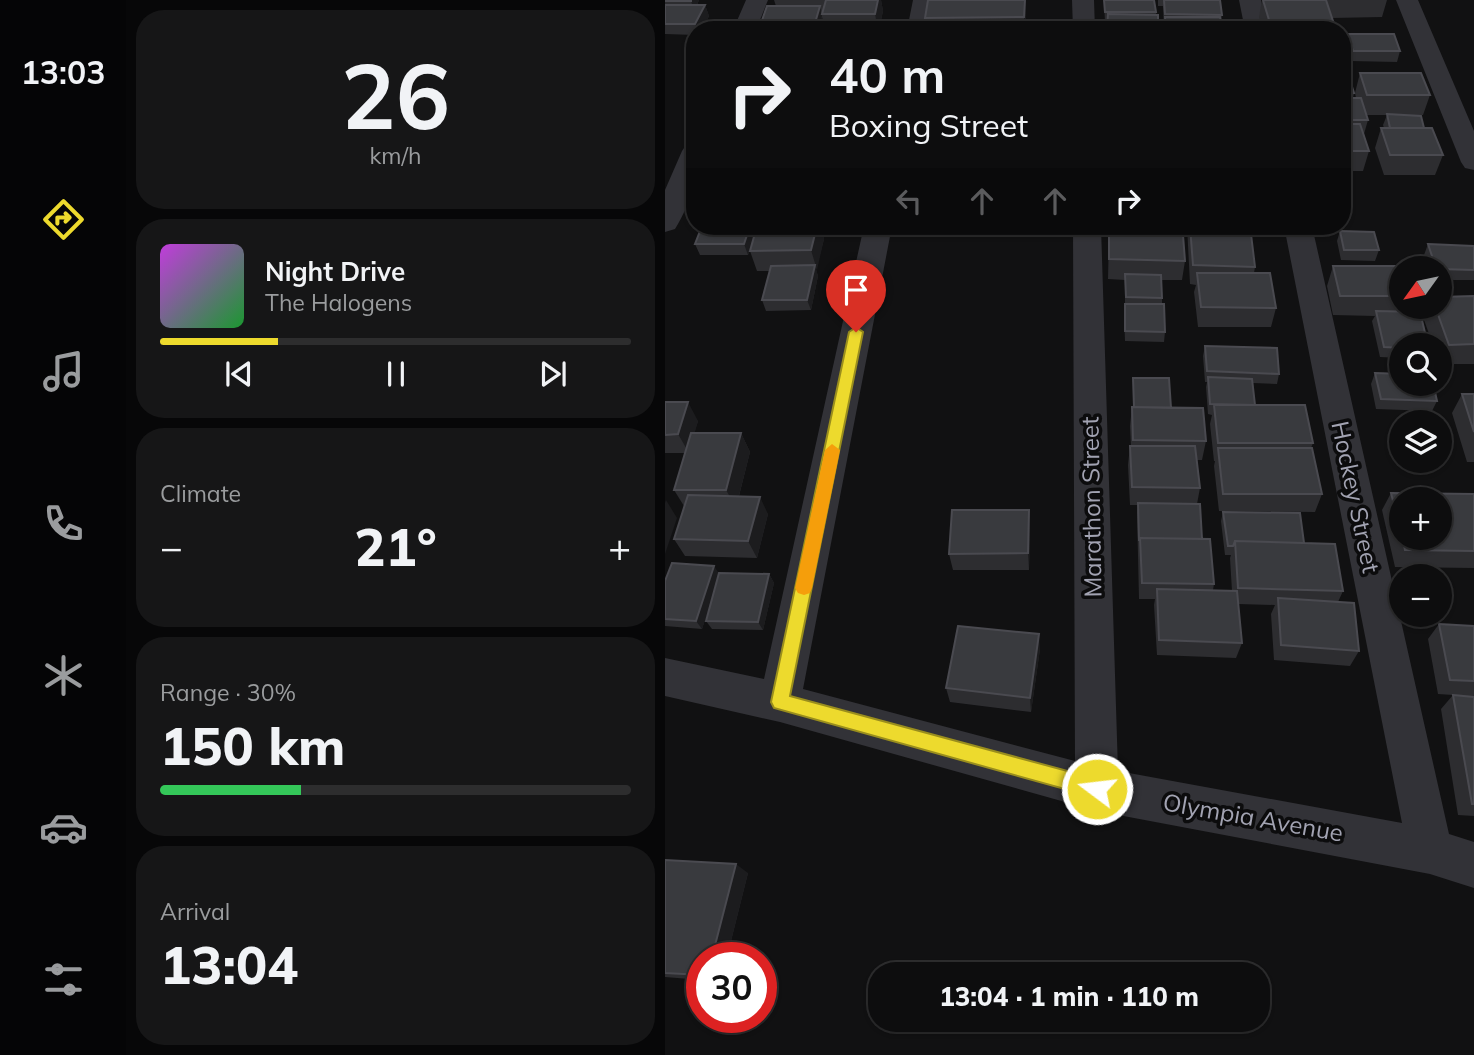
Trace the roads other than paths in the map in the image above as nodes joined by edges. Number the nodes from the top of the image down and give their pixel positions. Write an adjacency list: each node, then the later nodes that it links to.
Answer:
1 (757, 0): 6 (street)
2 (924, 0): 7 (street)
3 (1083, 0): 8 (street)
4 (1250, 0): 9 (street)
5 (1407, 0): 10 (street)
6 (748, 21)
7 (920, 21)
8 (1084, 21)
9 (1254, 21)
10 (1474, 162)
11 (686, 173): 12 (street)
12 (665, 223)
13 (876, 235): 17 (street)
14 (1087, 235): 18 (street, Marathon Street)
15 (1299, 235): 19 (street, Hockey Street)
16 (665, 677): 17 (street, Olympia Avenue)
17 (780, 702): 18 (street, Olympia Avenue)
18 (1097, 789): 19 (street, Olympia Avenue)
19 (1430, 851): 20 (street, Olympia Avenue)
20 (1474, 866)

